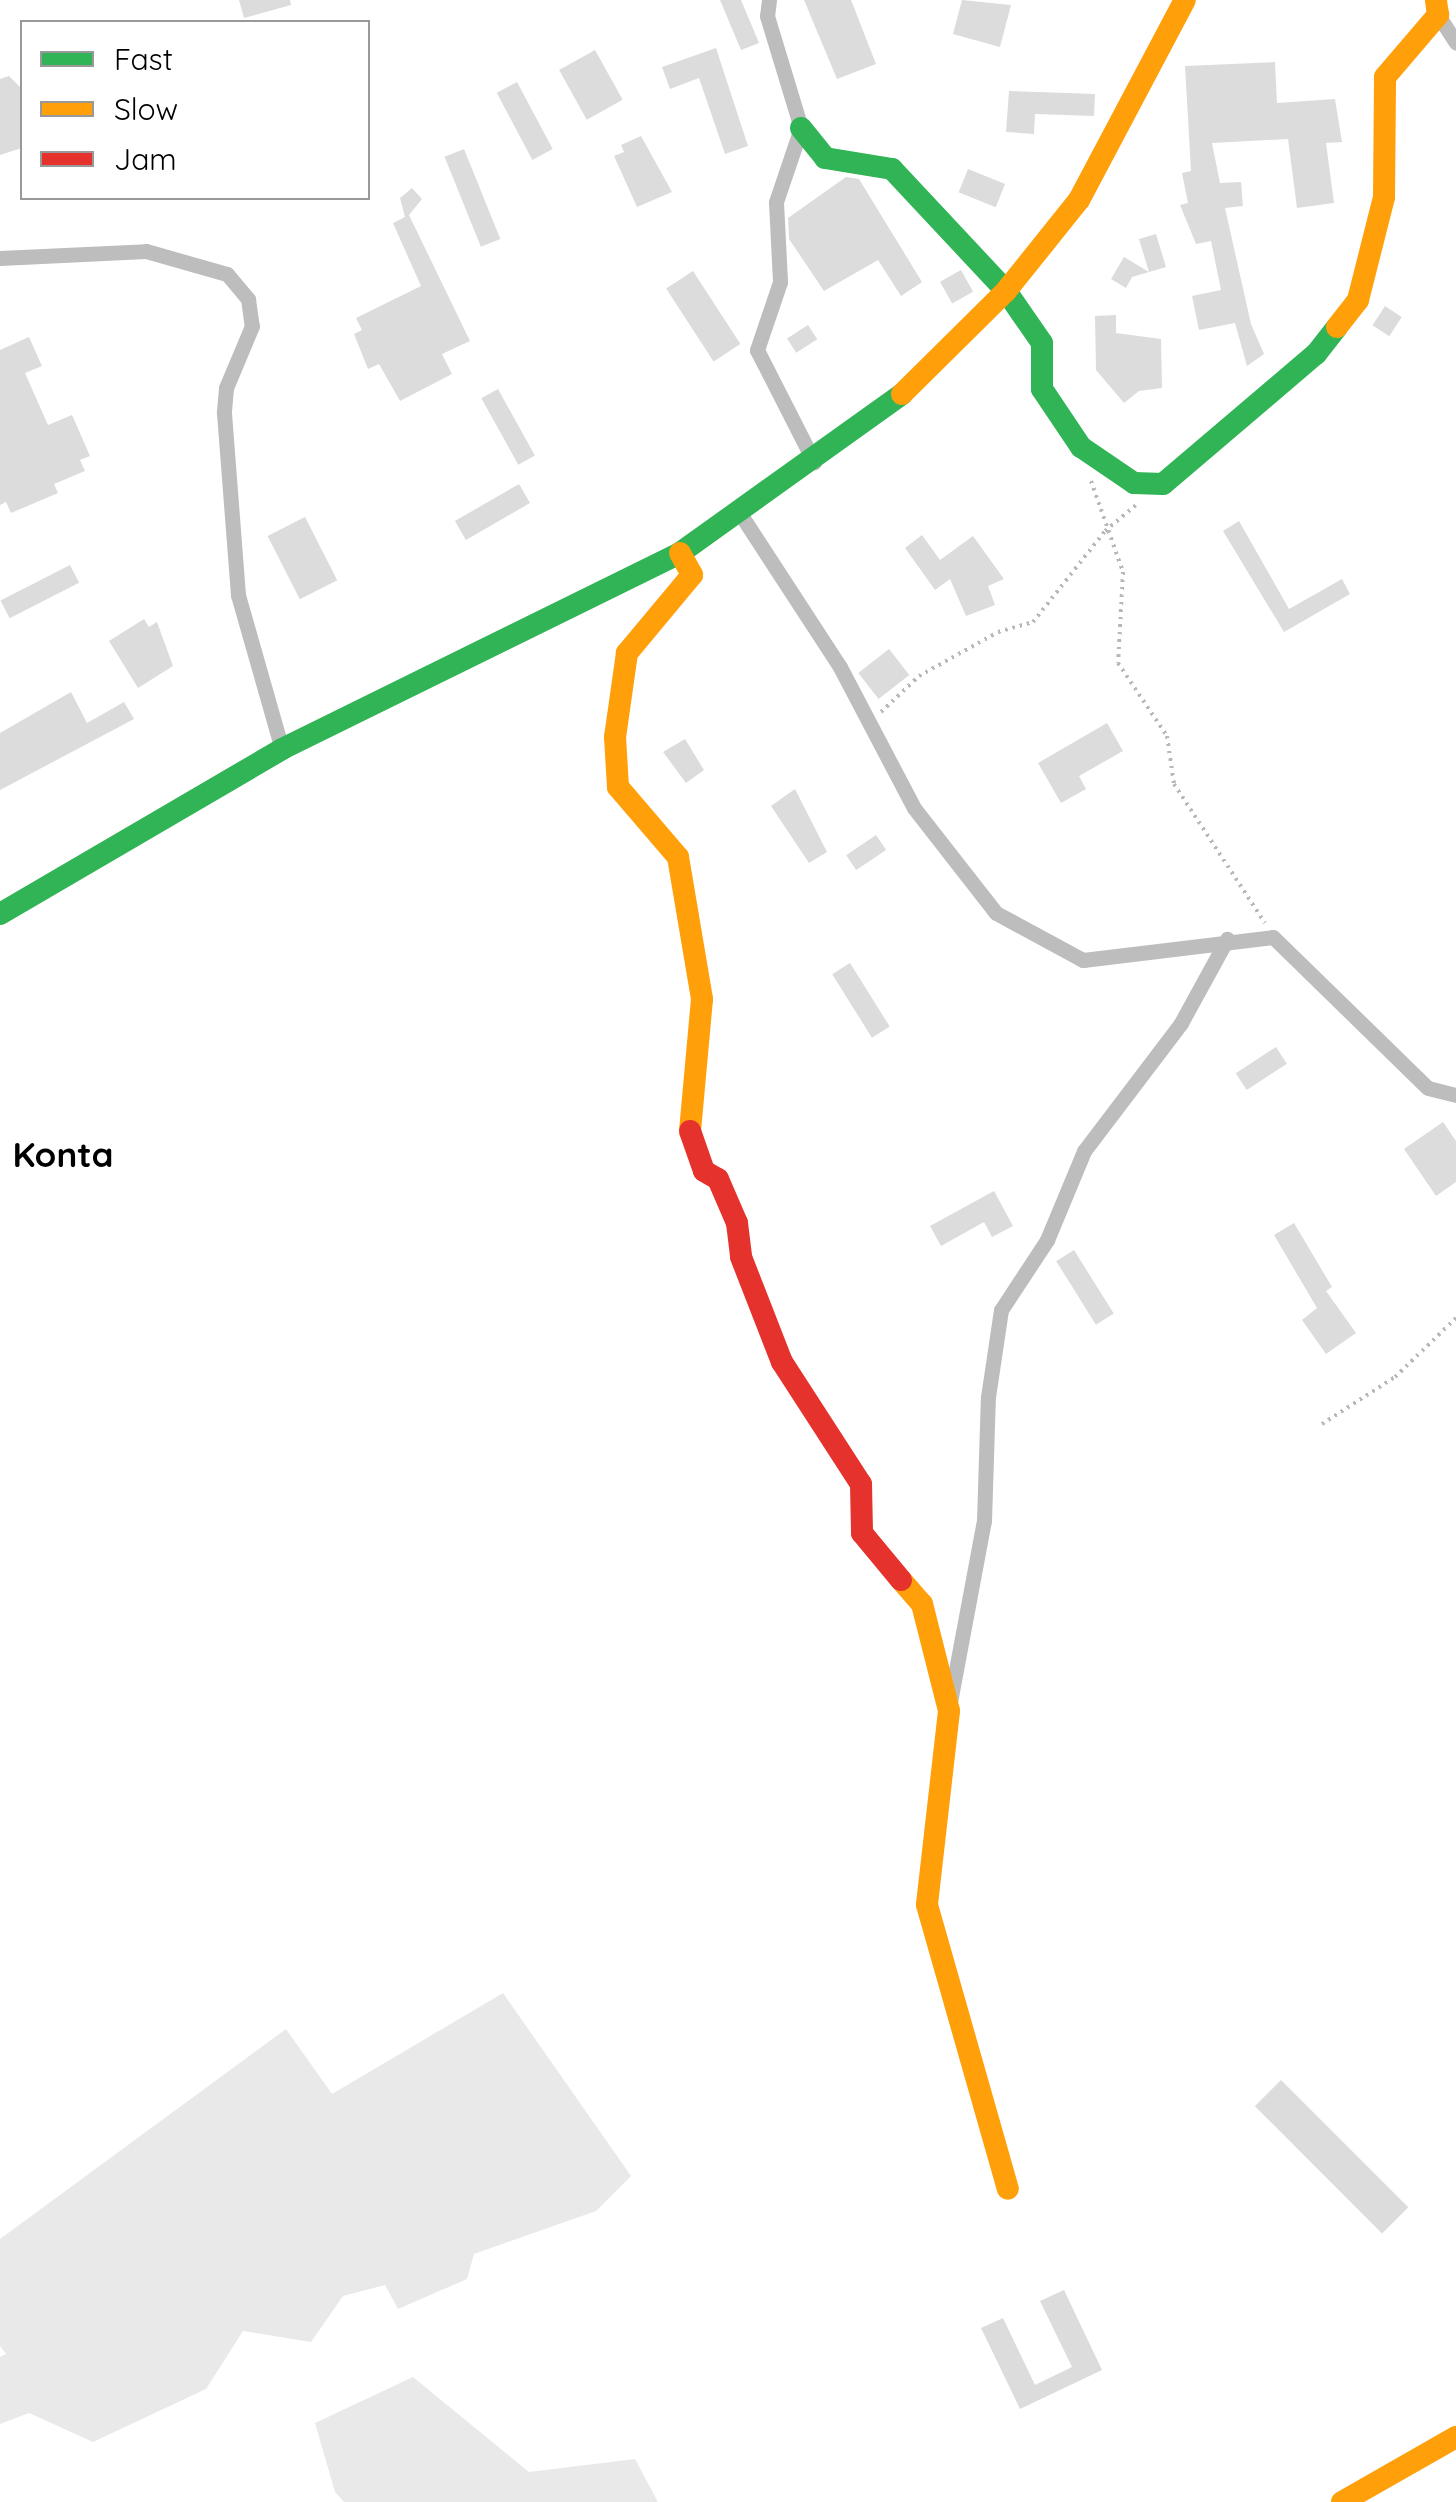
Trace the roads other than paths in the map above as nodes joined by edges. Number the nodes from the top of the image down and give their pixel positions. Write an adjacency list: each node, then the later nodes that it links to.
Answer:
1 (769, 0): 5 (street)
2 (1184, 0): 7 (main road)
3 (1437, 8): 4 (street); 7 (main road)
4 (1456, 43)
5 (801, 128): 7 (main road); 8 (street)
6 (0, 258): 11 (street)
7 (1006, 291): 8 (main road)
8 (814, 462): 9 (main road)
9 (739, 512): 10 (main road); 13 (street)
10 (680, 553): 11 (main road); 15 (main road)
11 (282, 749): 12 (main road)
12 (0, 914)
13 (1227, 939): 14 (street); 15 (street)
14 (1456, 1095)
15 (949, 1711): 16 (main road)
16 (1008, 2189)
17 (1456, 2437): 18 (main road)
18 (1342, 2502)

